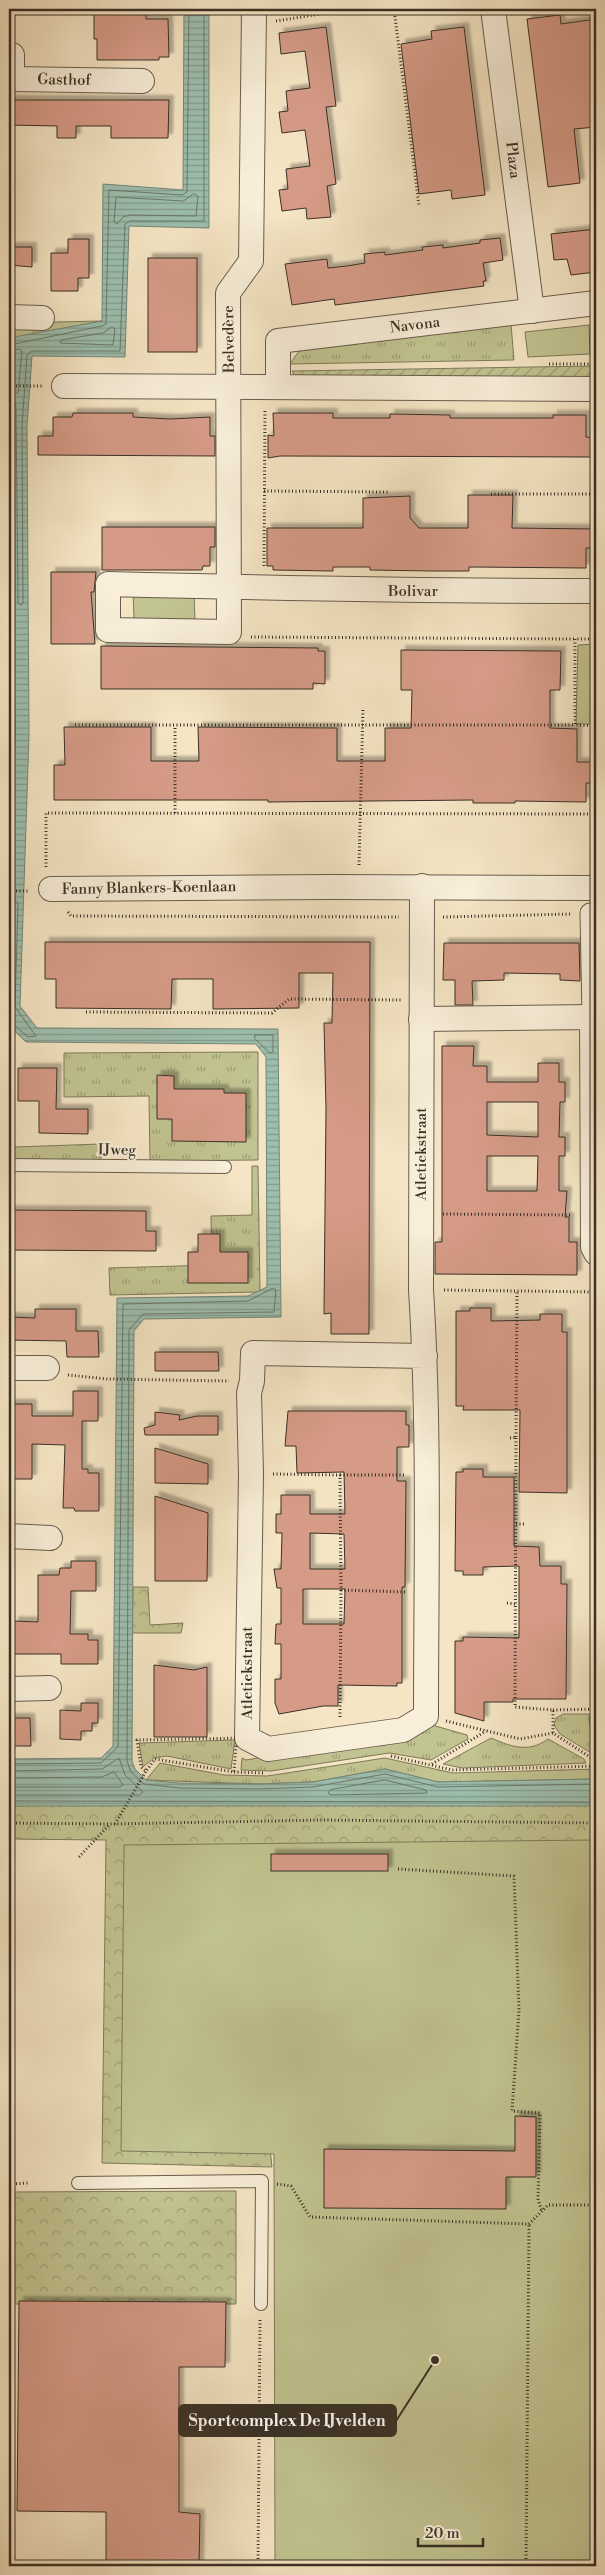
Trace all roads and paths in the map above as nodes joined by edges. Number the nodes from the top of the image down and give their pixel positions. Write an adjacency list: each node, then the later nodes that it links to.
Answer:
1 (352, 9): 4 (path)
2 (394, 9): 7 (path)
3 (494, 9): 9 (street, Plaza)
4 (254, 17): 16 (street, Belvedère)
5 (9, 55): 6 (street, Gasthof)
6 (142, 81)
7 (419, 206)
8 (596, 303): 9 (street, Navona)
9 (532, 311): 15 (street, Navona)
10 (9, 317): 11 (street)
11 (42, 318)
12 (35, 385): 13 (path)
13 (9, 386)
14 (64, 386): 16 (street)
15 (271, 386): 16 (street); 17 (street); 18 (path)
16 (230, 388): 22 (street, Belvedère)
17 (596, 389)
18 (264, 491): 19 (path); 23 (path)
19 (390, 492)
20 (491, 494): 21 (path)
21 (596, 494)
22 (230, 587): 23 (street, Bolivar); 25 (street); 25 (street, Bolivar)
23 (264, 588): 24 (street, Bolivar)
24 (596, 591)
25 (229, 632): 27 (path)
26 (596, 638): 27 (path)
27 (575, 639): 30 (path)
28 (363, 708): 32 (path)
29 (75, 725): 31 (path)
30 (574, 725): 32 (path); 33 (path)
31 (175, 726): 32 (path); 34 (path)
32 (362, 726): 35 (path)
33 (596, 726)
34 (175, 813): 35 (path); 38 (path)
35 (360, 813): 36 (path); 37 (path)
36 (596, 814)
37 (358, 866)
38 (43, 883): 39 (street, Fanny Blankers-Koenlaan); 41 (path); 43 (path, Fanny Blankers-Koenlaan)
39 (422, 886): 40 (street, Fanny Blankers-Koenlaan); 43 (street, Atletiekstraat)
40 (596, 888)
41 (9, 891)
42 (590, 914): 43 (path, Fanny Blankers-Koenlaan); 46 (street)
43 (422, 917): 44 (street, Atletiekstraat)
44 (421, 1009): 45 (path); 46 (street); 49 (street, Atletiekstraat)
45 (86, 1012)
46 (592, 1017): 50 (street)
47 (9, 1165): 48 (lane, IJweg)
48 (225, 1167)
49 (421, 1214): 50 (path); 52 (street, Atletiekstraat)
50 (593, 1215): 51 (street)
51 (596, 1253)
52 (421, 1290): 53 (path); 55 (street, Atletiekstraat)
53 (517, 1291): 54 (path); 59 (path)
54 (596, 1292)
55 (425, 1356): 58 (street, Atletiekstraat); 62 (street, Atletiekstraat)
56 (9, 1368): 57 (street)
57 (47, 1368): 58 (path)
58 (252, 1381): 61 (street, Atletiekstraat)
59 (516, 1437): 60 (path); 64 (path)
60 (510, 1438)
61 (250, 1474): 63 (path); 79 (street, Atletiekstraat)
62 (427, 1475): 63 (path); 69 (street, Atletiekstraat)
63 (340, 1476): 68 (path)
64 (516, 1524): 65 (path); 71 (path)
65 (524, 1524)
66 (9, 1536): 67 (street)
67 (50, 1538)
68 (341, 1590): 69 (path); 80 (path)
69 (426, 1592): 76 (street, Atletiekstraat)
70 (507, 1603): 71 (path)
71 (515, 1604): 75 (path)
72 (49, 1688): 73 (street)
73 (9, 1689)
74 (596, 1709): 75 (path)
75 (553, 1710): 78 (path)
76 (426, 1716): 77 (path); 80 (street, Atletiekstraat)
77 (487, 1730): 78 (path); 83 (path)
78 (553, 1733): 82 (path)
79 (247, 1738): 80 (street, Atletiekstraat); 85 (path); 86 (path)
80 (340, 1739)
81 (387, 1756): 83 (path)
82 (596, 1762)
83 (432, 1764): 84 (path)
84 (596, 1766)
85 (146, 1771): 86 (path); 90 (path)
86 (234, 1772): 87 (path)
87 (271, 1773)
88 (9, 1822): 90 (path)
89 (596, 1822): 90 (path)
90 (113, 1824): 91 (path)
91 (79, 1857)
92 (398, 1870): 98 (path)
93 (262, 2181): 95 (lane); 99 (path); 100 (lane)
94 (29, 2183): 96 (path)
95 (78, 2183)
96 (9, 2184)
97 (596, 2205): 98 (path)
98 (542, 2211): 99 (path)
99 (529, 2224): 102 (path)
100 (260, 2304): 101 (path)
101 (258, 2566)
102 (526, 2566)

